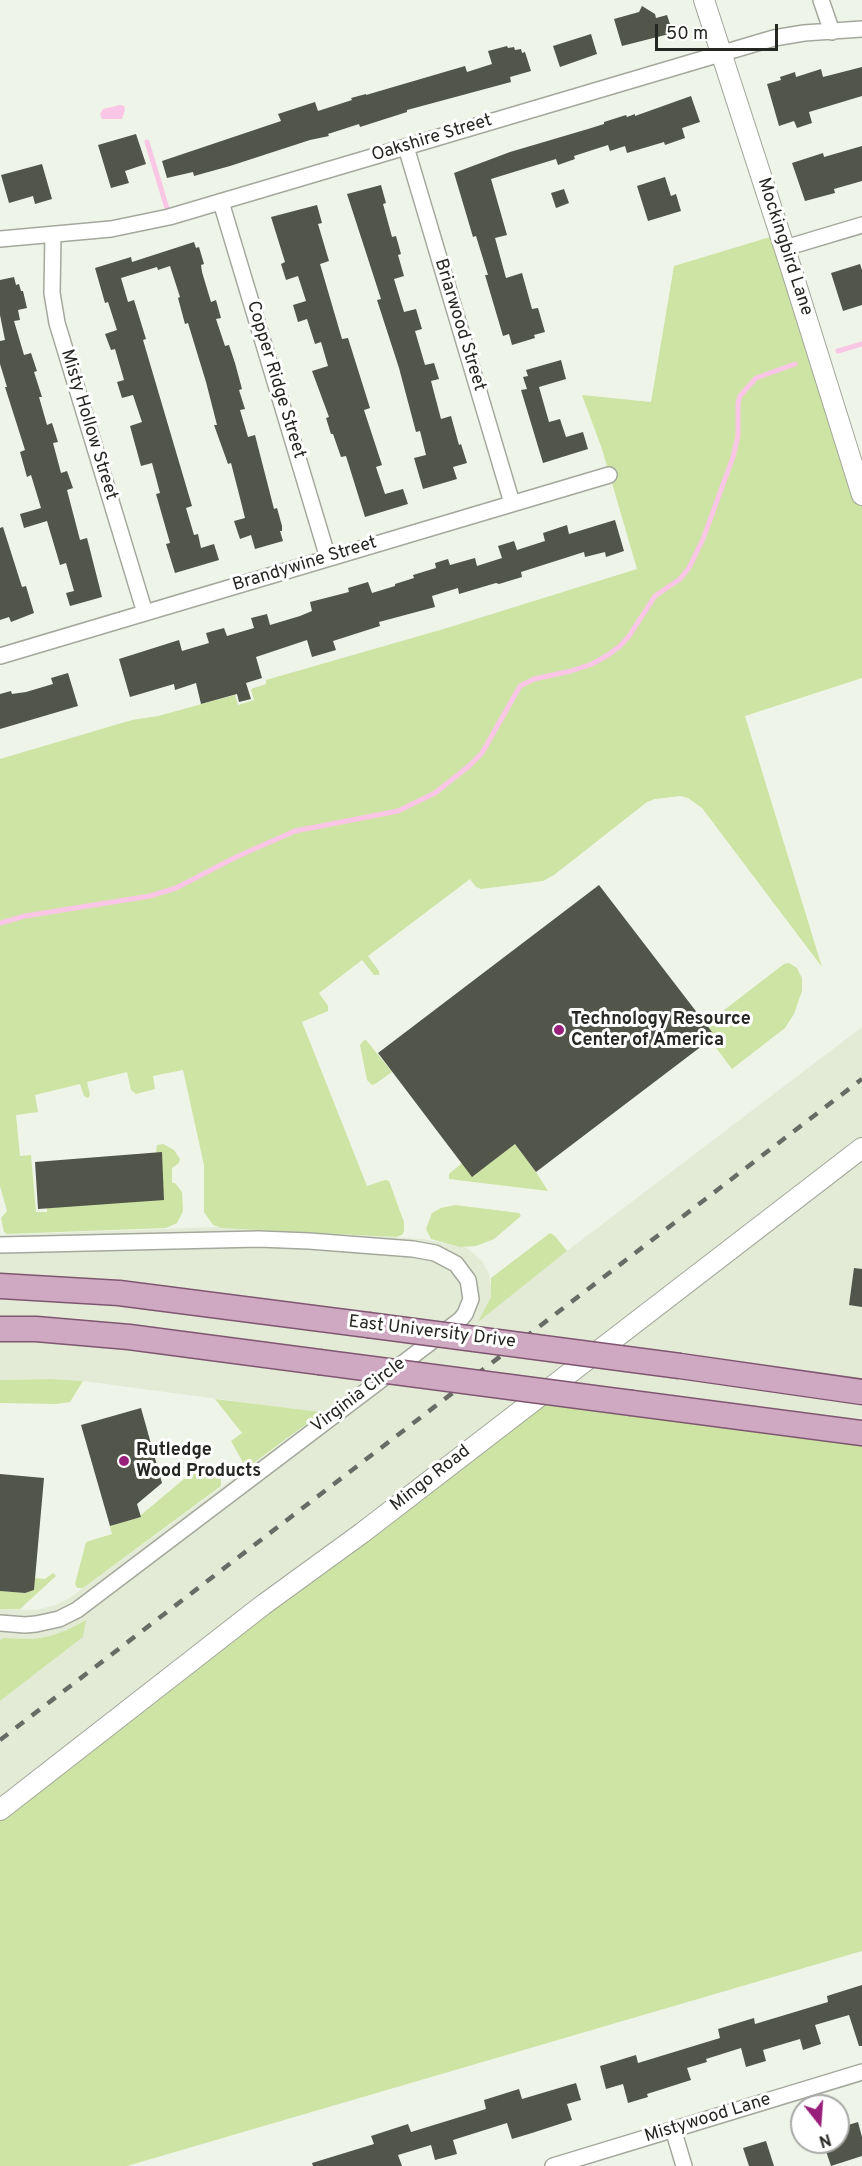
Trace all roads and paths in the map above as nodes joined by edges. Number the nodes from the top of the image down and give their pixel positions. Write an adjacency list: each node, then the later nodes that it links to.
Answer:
1 (704, 0): 5 (street, Mockingbird Lane)
2 (821, 0): 4 (street)
3 (862, 28): 4 (street, Oakshire Street)
4 (832, 32): 5 (street, Oakshire Street)
5 (721, 53): 6 (street, Oakshire Street); 11 (street, Mockingbird Lane)
6 (406, 147): 7 (street, Oakshire Street); 14 (street, Briarwood Street)
7 (221, 202): 9 (street, Oakshire Street); 15 (street, Copper Ridge Street)
8 (862, 225): 11 (street)
9 (53, 234): 10 (street, Oakshire Street); 16 (street, Misty Hollow Street)
10 (0, 239)
11 (785, 248): 13 (street, Mockingbird Lane)
12 (609, 475): 14 (street, Brandywine Street)
13 (862, 495)
14 (512, 503): 15 (street, Brandywine Street)
15 (328, 558): 16 (street, Brandywine Street)
16 (145, 613): 17 (street, Brandywine Street)
17 (0, 656)
18 (862, 1148): 25 (street, Mingo Road)
19 (0, 1245): 24 (street, Virginia Circle)
20 (0, 1286): 22 (main road, East University Drive, bridge)
21 (0, 1329): 23 (main road, bridge)
22 (862, 1392)
23 (862, 1433)
24 (0, 1623)
25 (0, 1810)
26 (862, 2072): 27 (street, Mistywood Lane)
27 (673, 2129): 28 (street, Mistywood Lane); 29 (street)
28 (553, 2166)
29 (684, 2166)

